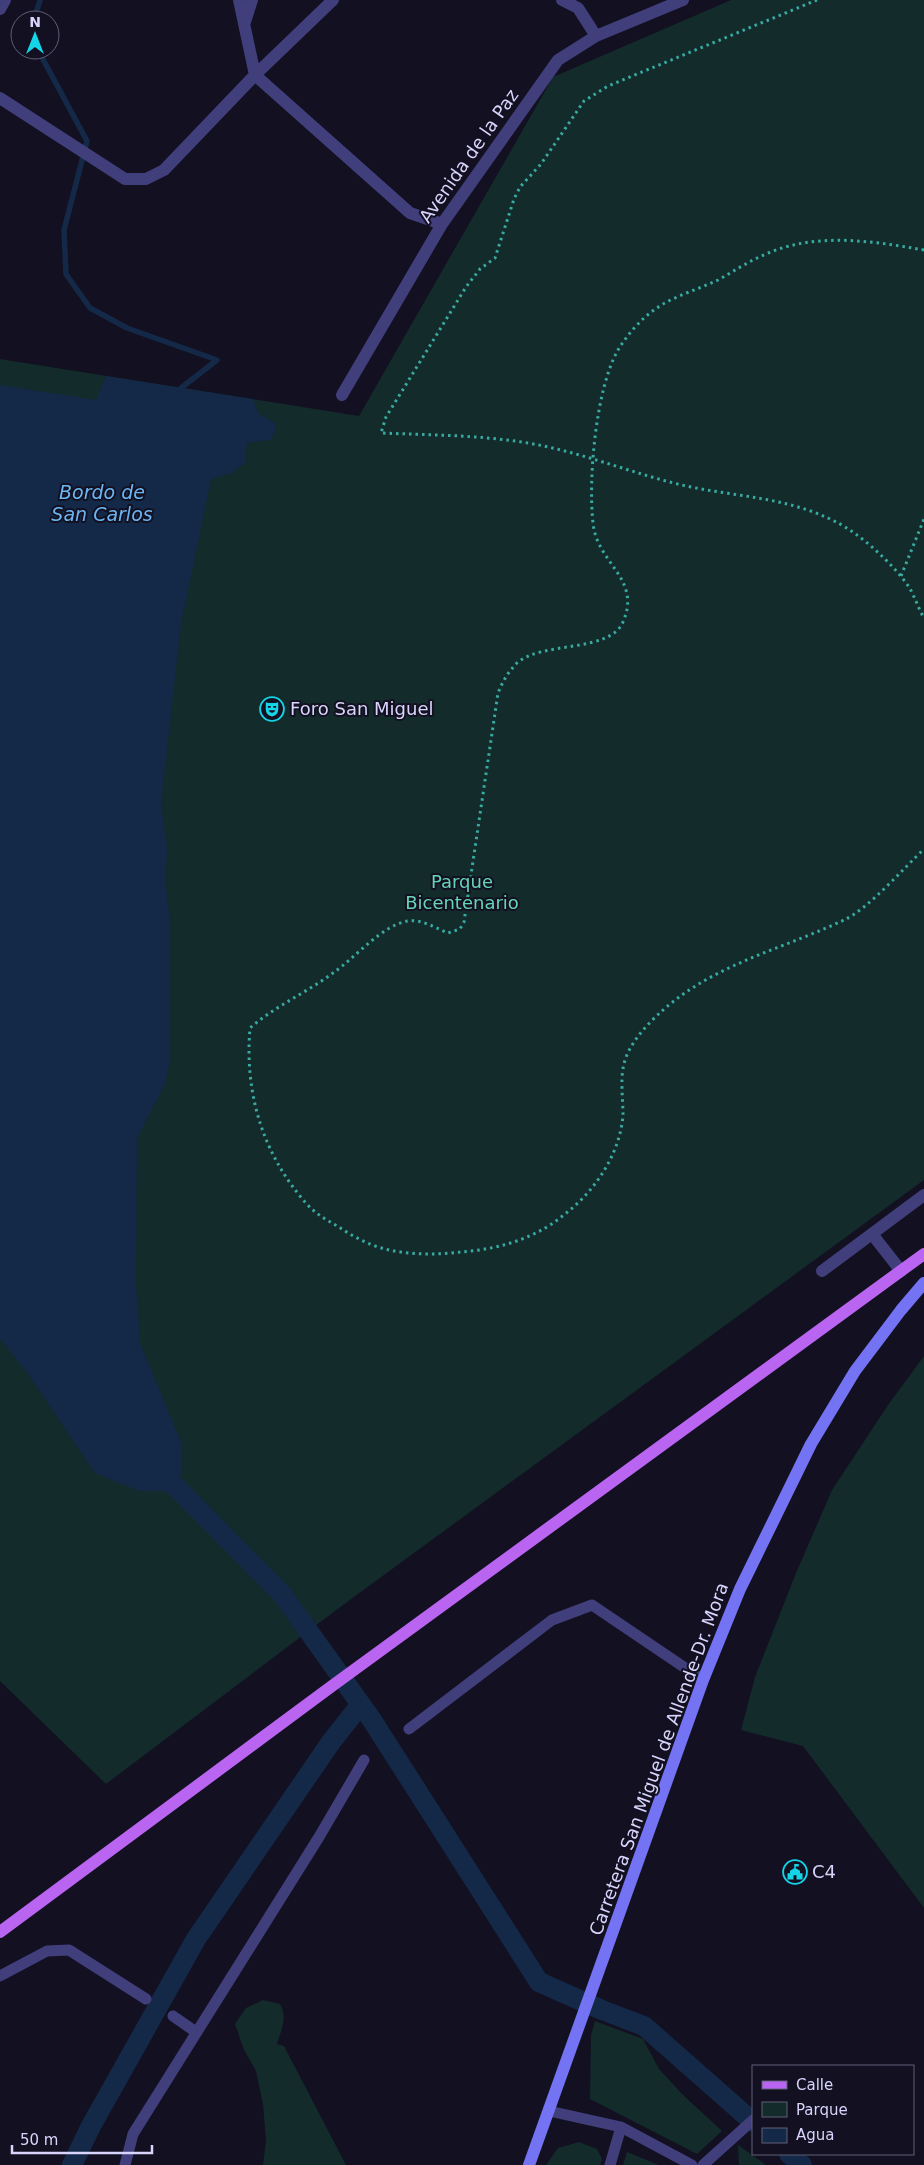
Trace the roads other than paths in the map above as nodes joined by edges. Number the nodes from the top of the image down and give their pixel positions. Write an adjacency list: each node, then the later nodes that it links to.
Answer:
1 (5, 0): 7 (street)
2 (239, 0): 8 (street)
3 (252, 0): 8 (street)
4 (333, 0): 10 (street)
5 (562, 0): 9 (street)
6 (683, 0): 9 (street, Avenida de la Paz)
7 (0, 9)
8 (245, 22): 10 (street)
9 (596, 36): 12 (street, Avenida de la Paz)
10 (255, 75): 11 (street); 12 (street)
11 (0, 98)
12 (442, 224): 13 (street, Avenida de la Paz)
13 (342, 395)
14 (924, 1196): 15 (street)
15 (872, 1234): 17 (street); 18 (street)
16 (924, 1254): 18 (main road)
17 (822, 1270)
18 (901, 1271): 23 (main road)
19 (924, 1283): 20 (main road, Carretera San Miguel de Allende-Dr. Mora)
20 (703, 1680): 21 (lane); 28 (main road, Carretera San Miguel de Allende-Dr. Mora)
21 (409, 1729)
22 (364, 1760): 27 (lane)
23 (0, 1932)
24 (0, 1976): 25 (lane)
25 (146, 1999)
26 (173, 2016): 27 (lane)
27 (196, 2032): 31 (lane)
28 (549, 2111): 30 (lane); 32 (main road, Carretera San Miguel de Allende-Dr. Mora)
29 (752, 2121): 35 (lane)
30 (621, 2127): 33 (lane); 34 (lane)
31 (125, 2165)
32 (529, 2165)
33 (610, 2165)
34 (692, 2165)
35 (703, 2165)

